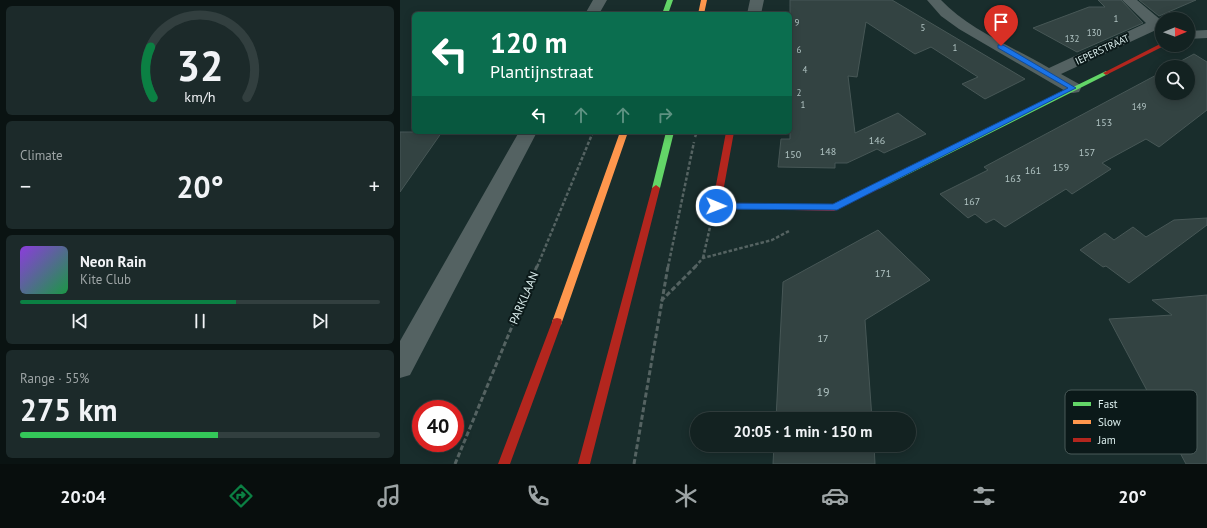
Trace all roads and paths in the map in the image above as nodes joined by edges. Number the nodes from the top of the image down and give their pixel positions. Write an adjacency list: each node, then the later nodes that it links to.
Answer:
1 (600, 0): 7 (street)
2 (670, 0): 8 (main road)
3 (704, 0): 9 (main road)
4 (756, 0): 10 (street)
5 (934, 0): 16 (street)
6 (1129, 0): 11 (street)
7 (593, 12)
8 (666, 12)
9 (701, 12)
10 (754, 12)
11 (1155, 22)
12 (1155, 27): 16 (street, IEPERSTRAAT)
13 (1207, 34): 14 (street)
14 (1195, 35)
15 (1155, 48): 17 (main road, IEPERSTRAAT)
16 (1049, 74): 17 (street)
17 (1073, 88): 24 (main road, IEPERSTRAAT)
18 (527, 134): 28 (street)
19 (592, 134): 29 (path, PARKLAAN)
20 (623, 134): 30 (main road)
21 (669, 134): 31 (main road)
22 (696, 134): 27 (path)
23 (730, 134): 24 (main road)
24 (716, 206): 26 (path)
25 (792, 230): 26 (path)
26 (703, 258): 27 (path)
27 (661, 302): 32 (path)
28 (400, 366)
29 (455, 464)
30 (504, 464)
31 (584, 464)
32 (634, 464)

